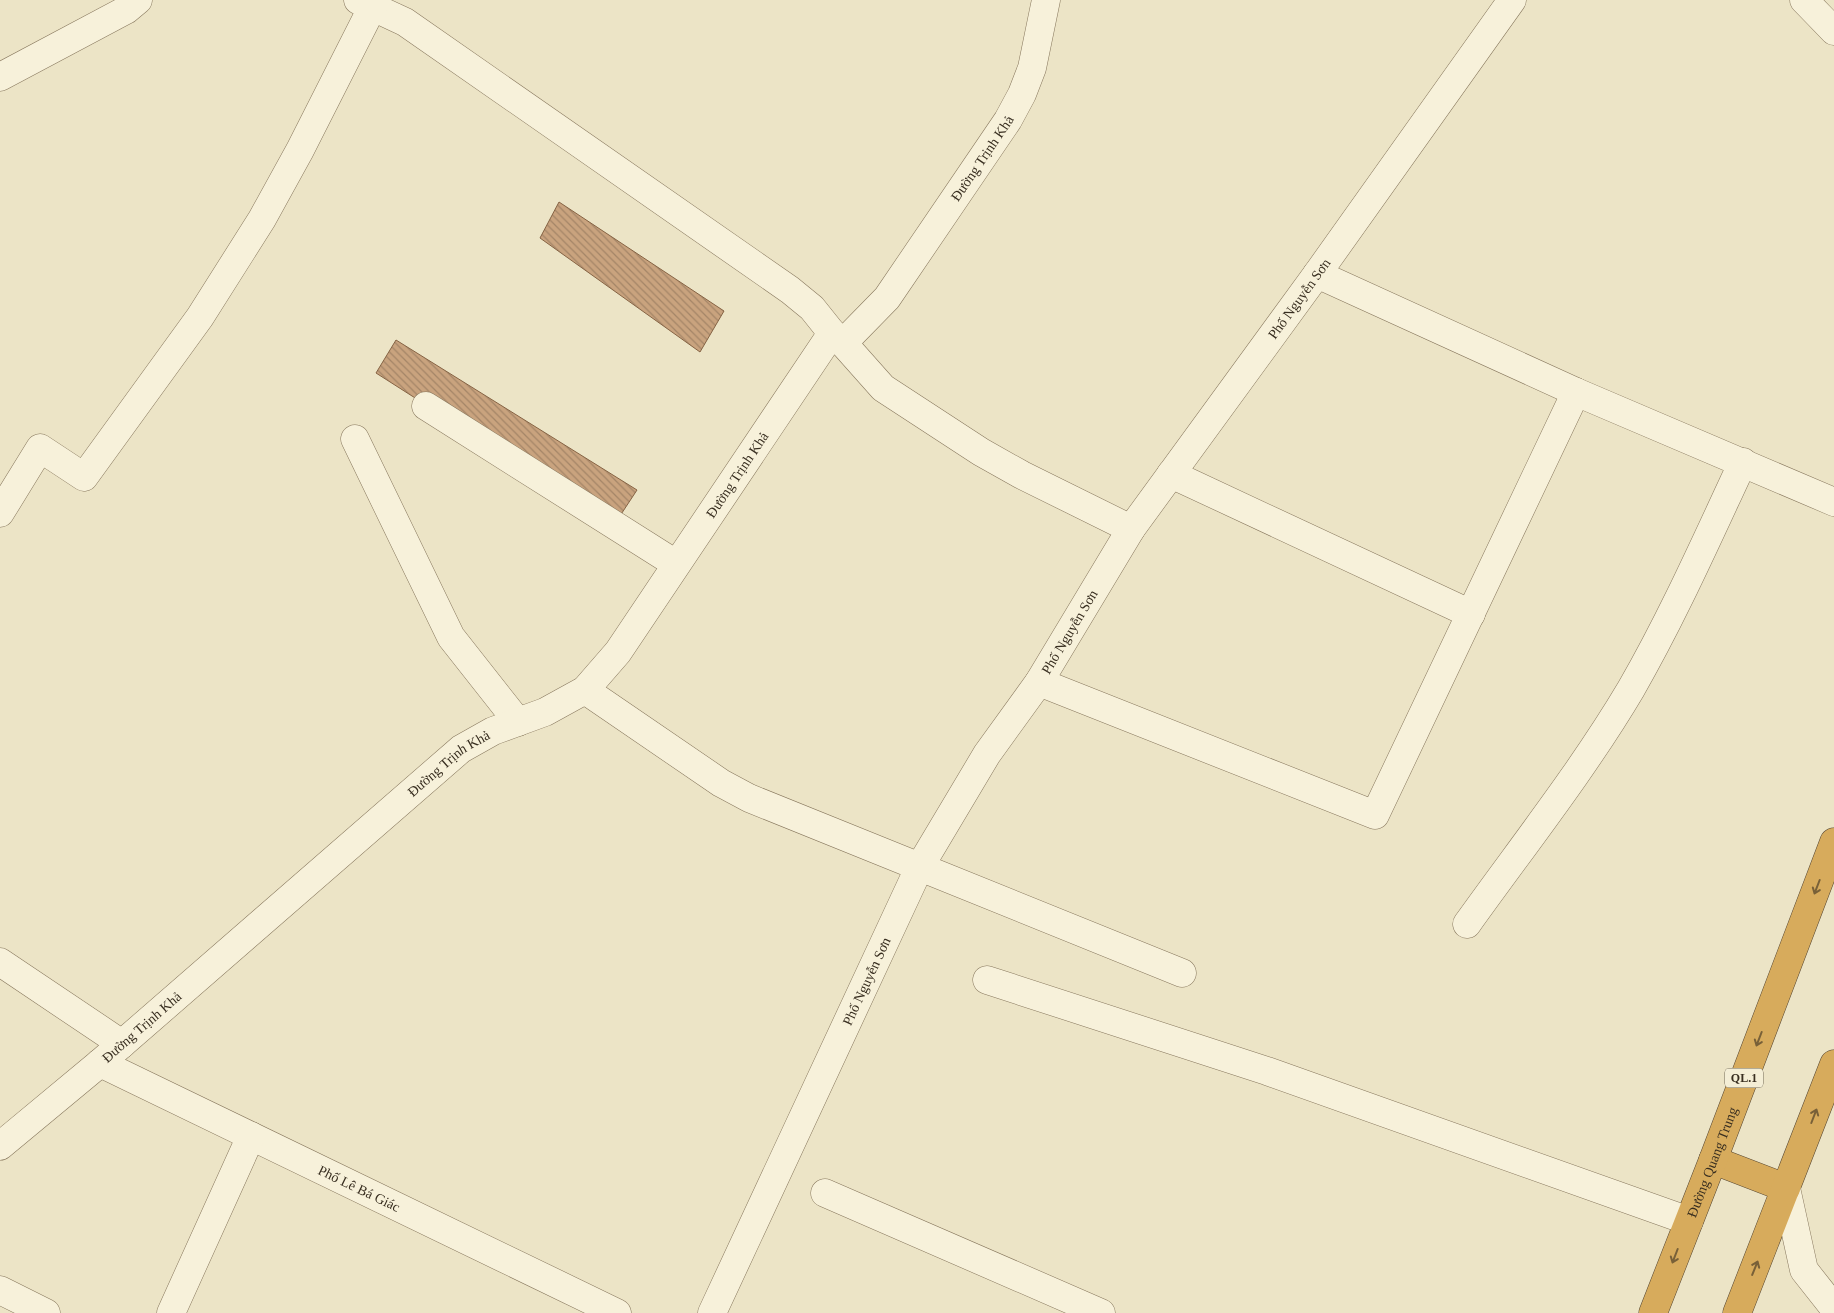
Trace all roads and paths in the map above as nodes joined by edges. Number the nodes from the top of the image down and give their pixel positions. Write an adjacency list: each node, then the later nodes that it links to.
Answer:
1 (138, 0): 7 (street)
2 (1046, 0): 9 (street, Đường Trịnh Khả)
3 (1512, 0): 8 (street, Phố Nguyễn Sơn)
4 (1804, 0): 6 (street)
5 (369, 2): 9 (street); 16 (street)
6 (1834, 31)
7 (0, 77)
8 (1317, 274): 10 (street); 14 (street, Phố Nguyễn Sơn)
9 (837, 338): 17 (street); 18 (street, Đường Trịnh Khả)
10 (1576, 392): 13 (street); 19 (street)
11 (426, 406): 18 (street)
12 (355, 439): 22 (street)
13 (1743, 462): 15 (street); 25 (street)
14 (1171, 474): 17 (street, Phố Nguyễn Sơn); 19 (street)
15 (1834, 502)
16 (0, 513)
17 (1131, 529): 20 (street, Phố Nguyễn Sơn)
18 (676, 564): 21 (street, Đường Trịnh Khả)
19 (1471, 614): 20 (street)
20 (1039, 682): 24 (street, Phố Nguyễn Sơn)
21 (585, 690): 22 (street, Đường Trịnh Khả); 24 (street)
22 (518, 722): 29 (street, Đường Trịnh Khả)
23 (1834, 842): 34 (highway, Đường Quang Trung / QL.1, one-way to 34)
24 (919, 868): 27 (street); 43 (street, Phố Nguyễn Sơn)
25 (1467, 924)
26 (0, 962): 29 (street)
27 (1182, 973)
28 (987, 980): 37 (street)
29 (122, 1044): 30 (street, Đường Trịnh Khả)
30 (100, 1063): 32 (street, Phố Lê Bá Giác); 33 (street, Đường Trịnh Khả)
31 (1834, 1064): 35 (highway, one-way to 31)
32 (251, 1136): 41 (street); 42 (street, Phố Lê Bá Giác)
33 (0, 1146)
34 (1713, 1160): 35 (highway); 37 (highway, Đường Quang Trung / QL.1)
35 (1786, 1188): 39 (street); 46 (highway, one-way to 35)
36 (824, 1192): 44 (street)
37 (1689, 1221): 45 (highway, Đường Quang Trung / QL.1, one-way to 45)
38 (0, 1290): 40 (street)
39 (1834, 1308)
40 (46, 1313)
41 (171, 1313)
42 (617, 1313)
43 (712, 1313)
44 (1101, 1313)
45 (1653, 1313)
46 (1737, 1313)

